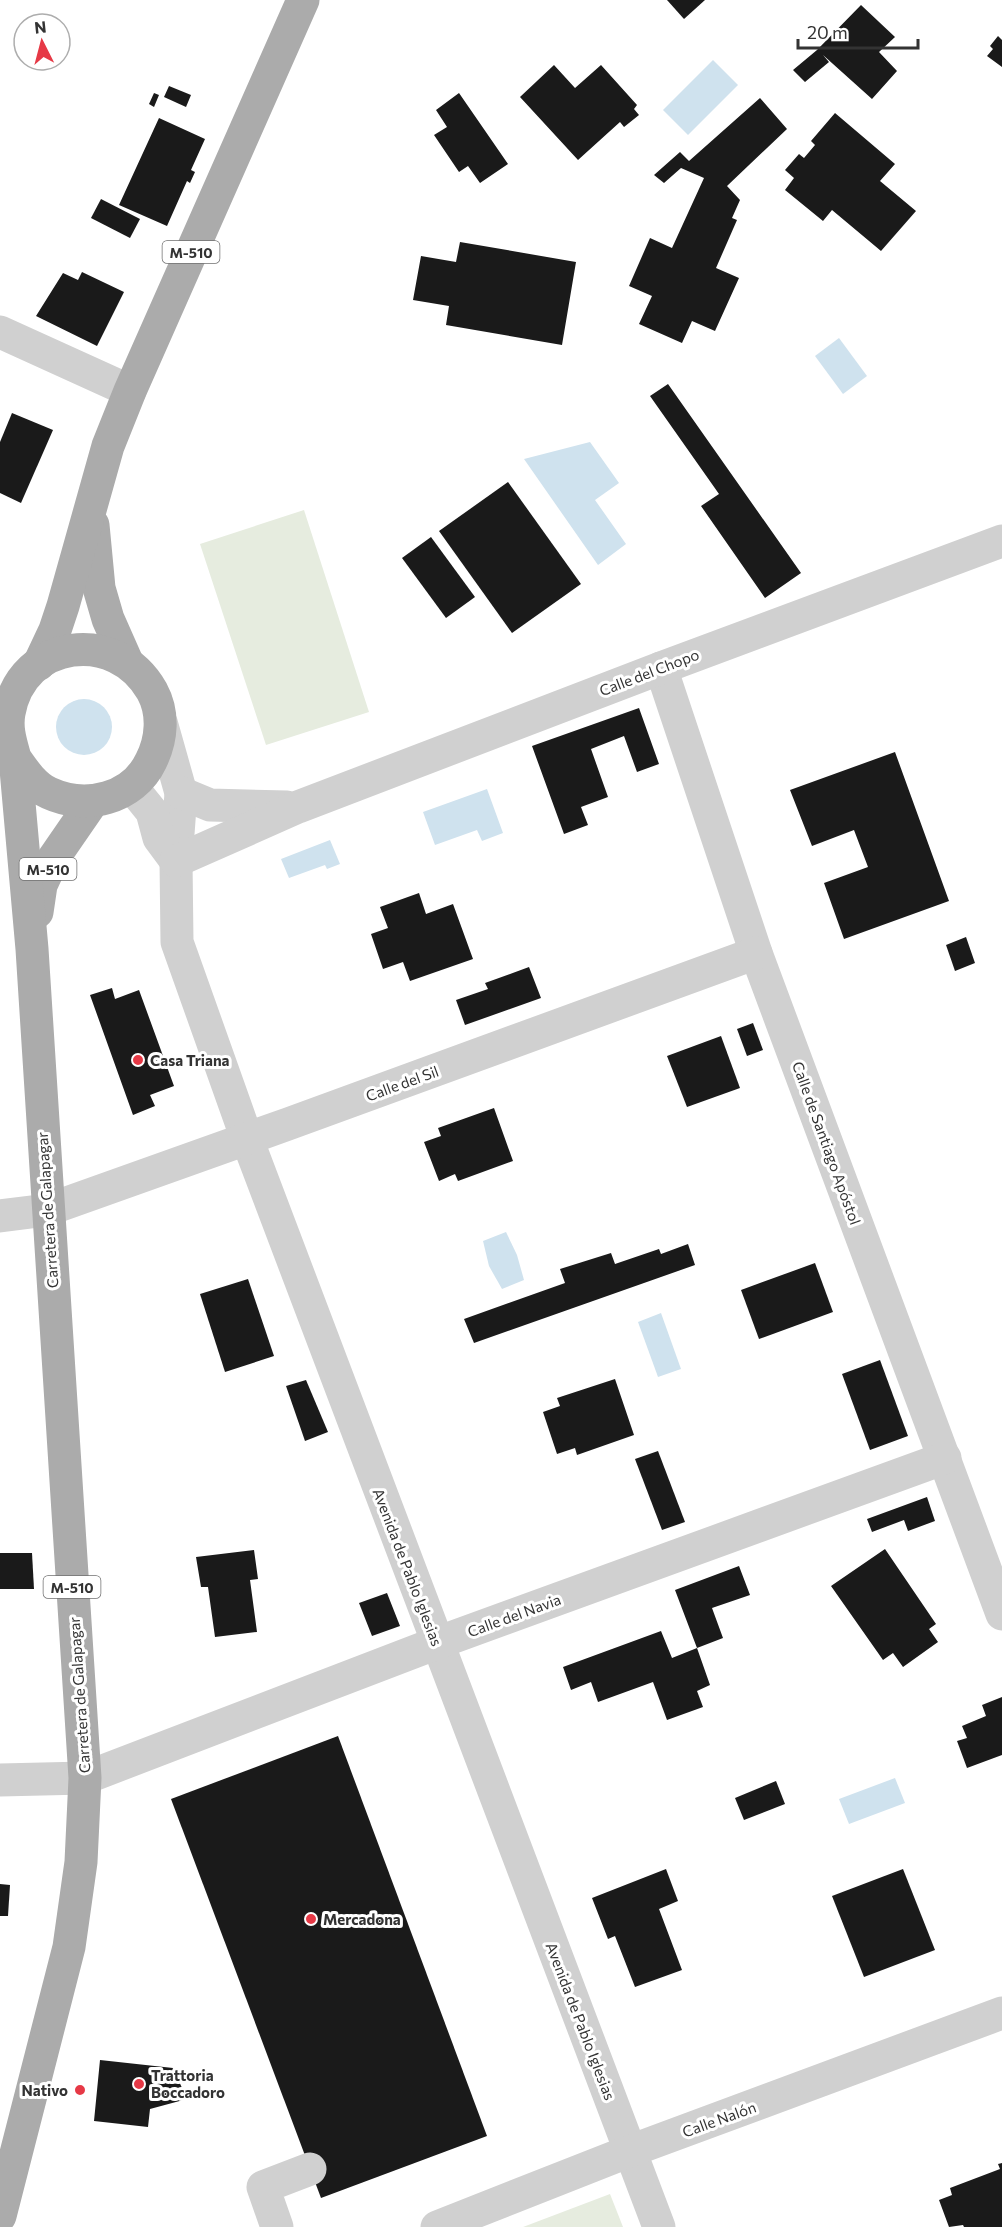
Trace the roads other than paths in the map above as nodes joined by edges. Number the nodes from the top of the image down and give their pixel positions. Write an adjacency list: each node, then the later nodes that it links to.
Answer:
1 (303, 0): 3 (main road, M-510)
2 (0, 332): 3 (street)
3 (130, 391): 4 (main road, M-510)
4 (91, 508): 6 (main road, M-510); 7 (main road, M-510)
5 (1002, 540): 8 (street, Calle del Chopo)
6 (127, 662): 7 (main road, M-510); 10 (main road, M-510)
7 (39, 664): 9 (main road, M-510)
8 (661, 668): 15 (street, Calle del Chopo); 18 (street, Calle de Santiago Apóstol)
9 (4, 714): 11 (main road, M-510)
10 (161, 722): 12 (main road, M-510); 13 (street)
11 (15, 758): 14 (main road, M-510); 17 (main road, M-510)
12 (131, 786): 14 (main road, M-510); 16 (street)
13 (182, 793): 15 (street, Calle del Chopo); 16 (street)
14 (93, 801): 17 (main road, M-510)
15 (298, 807): 16 (street, Calle del Chopo)
16 (176, 861): 19 (street, Avenida de Pablo Iglesias)
17 (32, 949): 20 (main road, Carretera de Galapagar / M-510)
18 (756, 953): 19 (street, Calle del Sil); 22 (street, Calle de Santiago Apóstol)
19 (247, 1139): 20 (street, Calle del Sil); 24 (street, Avenida de Pablo Iglesias)
20 (47, 1210): 21 (street, Calle del Sil); 25 (main road, Carretera de Galapagar / M-510)
21 (0, 1216)
22 (945, 1458): 23 (street, Calle de Santiago Apóstol); 24 (street, Calle del Navia)
23 (1002, 1614)
24 (437, 1643): 25 (street, Calle del Navia); 28 (street, Avenida de Pablo Iglesias)
25 (85, 1778): 26 (street, Calle del Navia); 30 (main road, Carretera de Galapagar / M-510)
26 (0, 1780)
27 (1002, 2013): 28 (street, Calle Nalón)
28 (630, 2151): 32 (street, Calle Nalón); 33 (street, Avenida de Pablo Iglesias)
29 (310, 2169): 31 (street)
30 (0, 2216)
31 (277, 2227)
32 (437, 2227)
33 (659, 2227)

